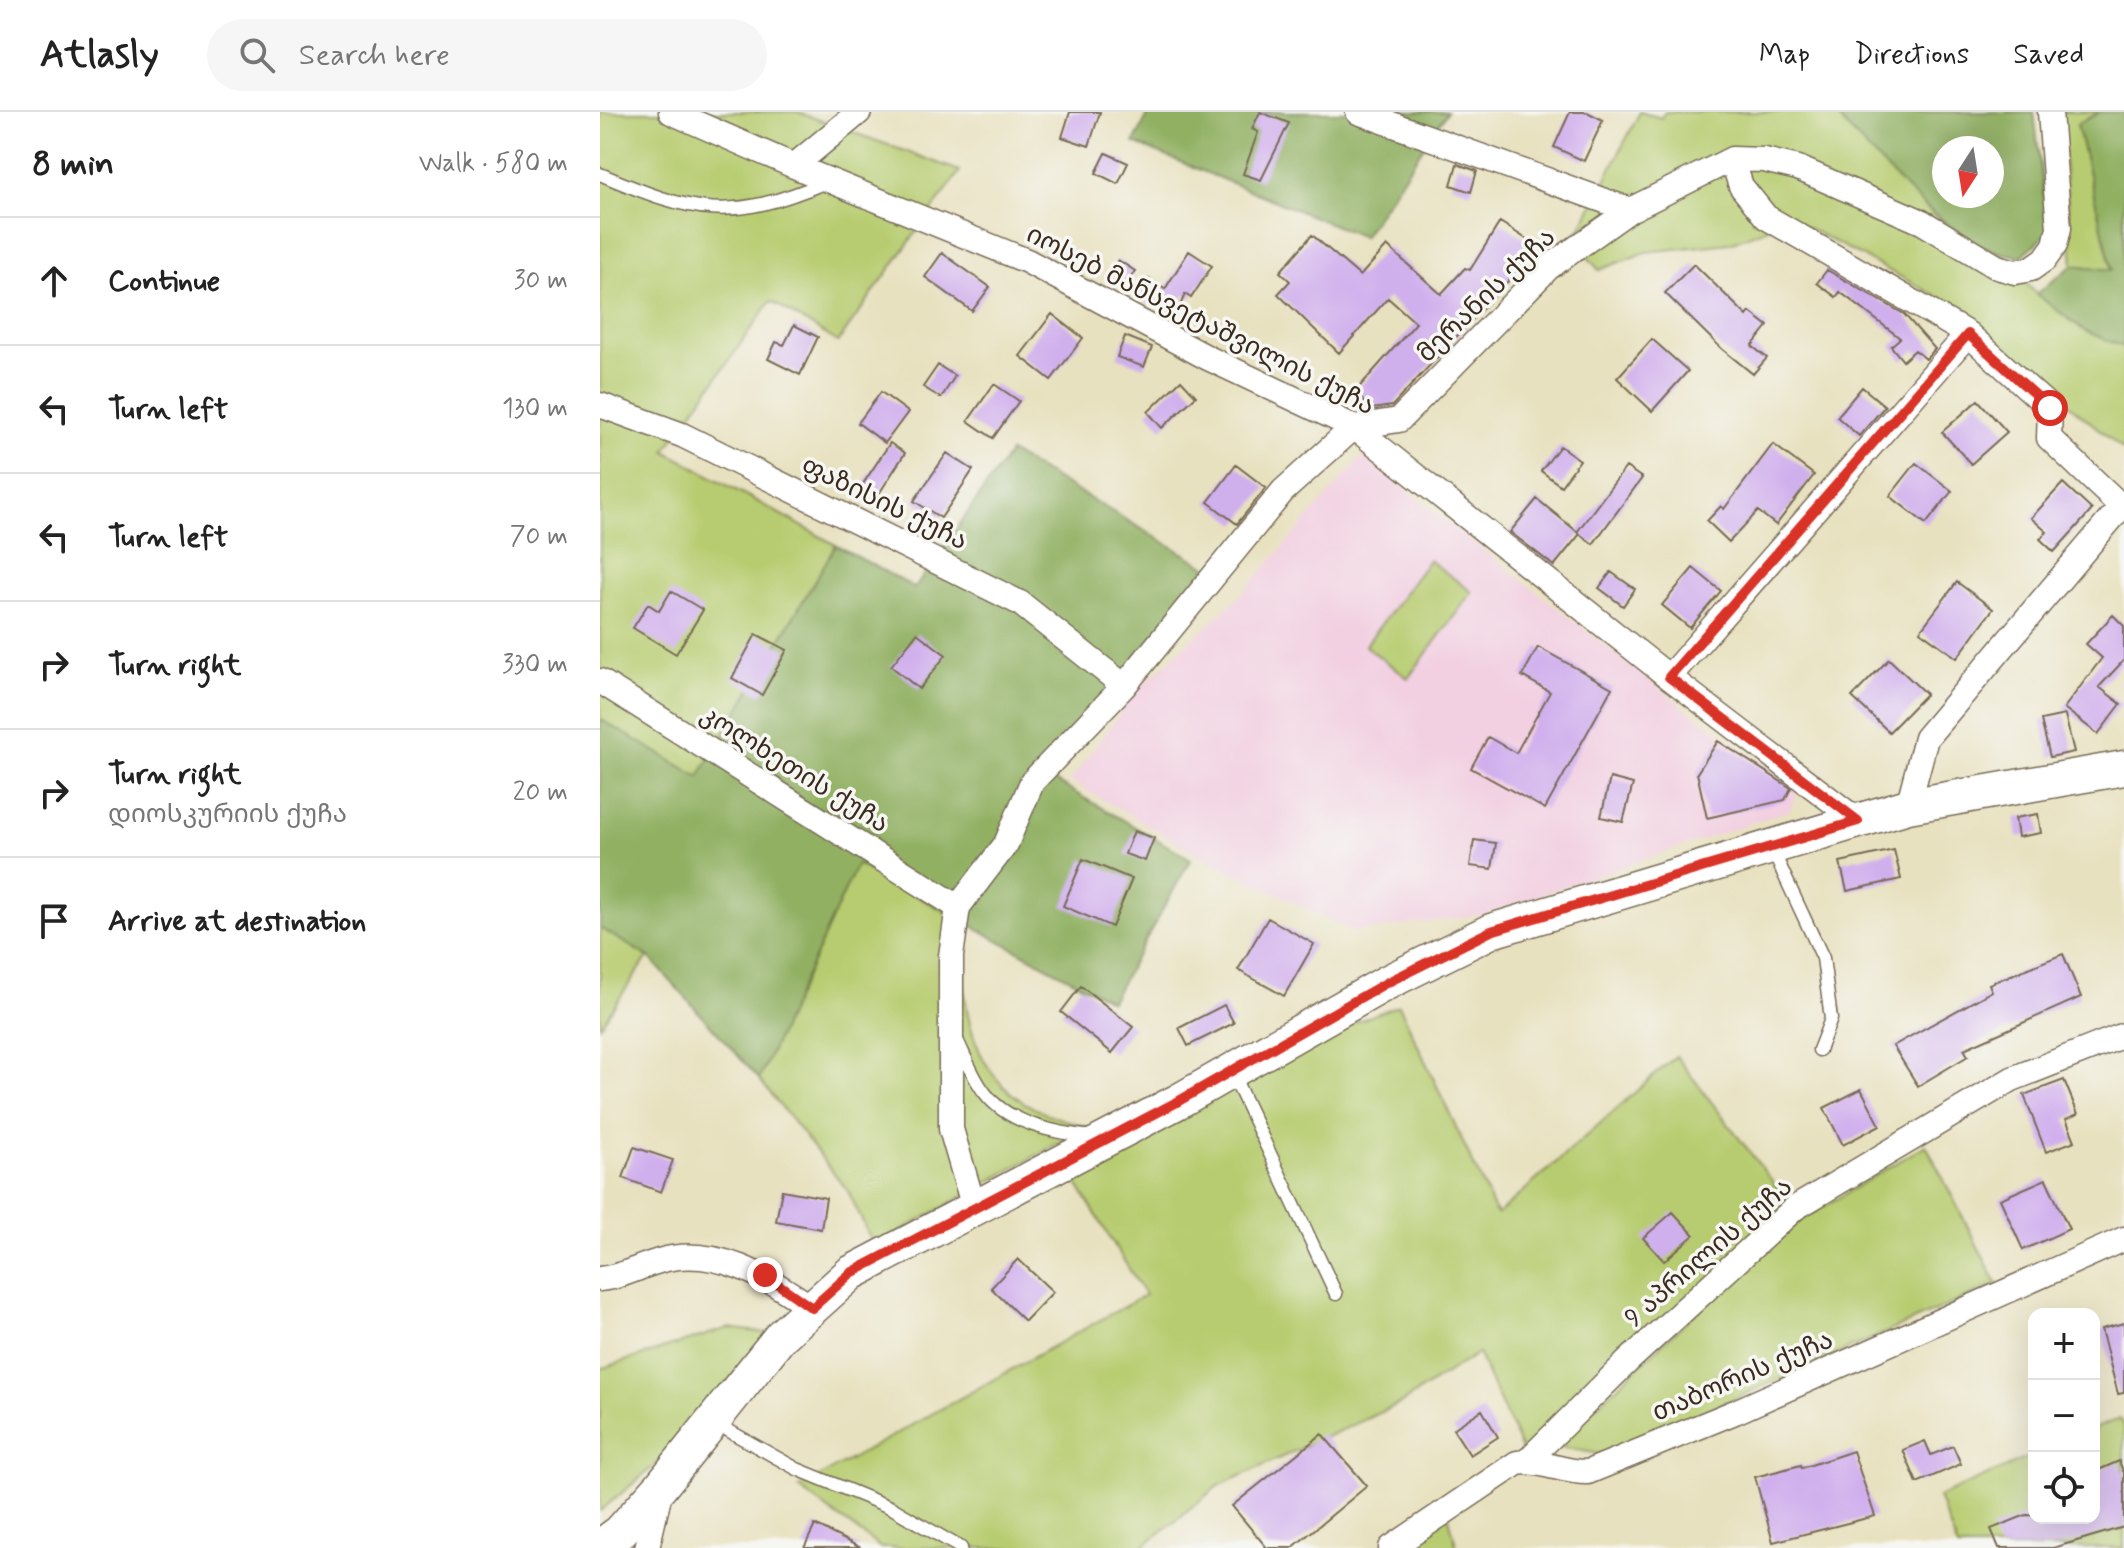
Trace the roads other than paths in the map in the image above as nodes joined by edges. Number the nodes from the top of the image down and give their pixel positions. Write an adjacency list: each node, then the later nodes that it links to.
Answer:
1 (671, 112): 6 (street, იოსებ მანსვეტაშვილის ქუჩა)
2 (859, 112): 6 (street)
3 (1358, 112): 9 (street)
4 (2050, 112): 5 (street)
5 (1732, 159): 9 (street, მერანის ქუჩა); 10 (street)
6 (794, 166): 8 (street, იოსებ მანსვეტაშვილის ქუჩა)
7 (600, 174): 8 (lane)
8 (832, 179): 12 (street, იოსებ მანსვეტაშვილის ქუჩა)
9 (1630, 210): 12 (street, მერანის ქუჩა)
10 (1968, 334): 13 (street); 14 (street)
11 (600, 405): 16 (street, ფაზისის ქუჩა)
12 (1354, 427): 14 (street, იოსებ მანსვეტაშვილის ქუჩა); 16 (street)
13 (2122, 508): 18 (street)
14 (1669, 677): 19 (street, იოსებ მანსვეტაშვილის ქუჩა)
15 (600, 681): 21 (street, კოლხეთის ქუჩა)
16 (1124, 686): 21 (street)
17 (2124, 768): 18 (main road)
18 (1908, 806): 19 (main road)
19 (1858, 821): 20 (main road)
20 (1770, 846): 24 (lane); 25 (main road)
21 (958, 907): 22 (street)
22 (951, 1029): 26 (lane); 27 (street)
23 (2124, 1035): 33 (street, 9 აპრილის ქუჩა)
24 (1819, 1050)
25 (1231, 1071): 26 (main road); 30 (lane)
26 (1107, 1138): 27 (main road)
27 (974, 1208): 31 (main road)
28 (2124, 1239): 33 (street, თაბორის ქუჩა)
29 (600, 1279): 31 (street)
30 (1336, 1294)
31 (812, 1308): 32 (main road)
32 (712, 1422): 34 (main road); 37 (lane)
33 (1527, 1461): 38 (street)
34 (661, 1486): 35 (main road); 36 (street)
35 (600, 1547)
36 (647, 1548)
37 (961, 1548)
38 (1391, 1548)

